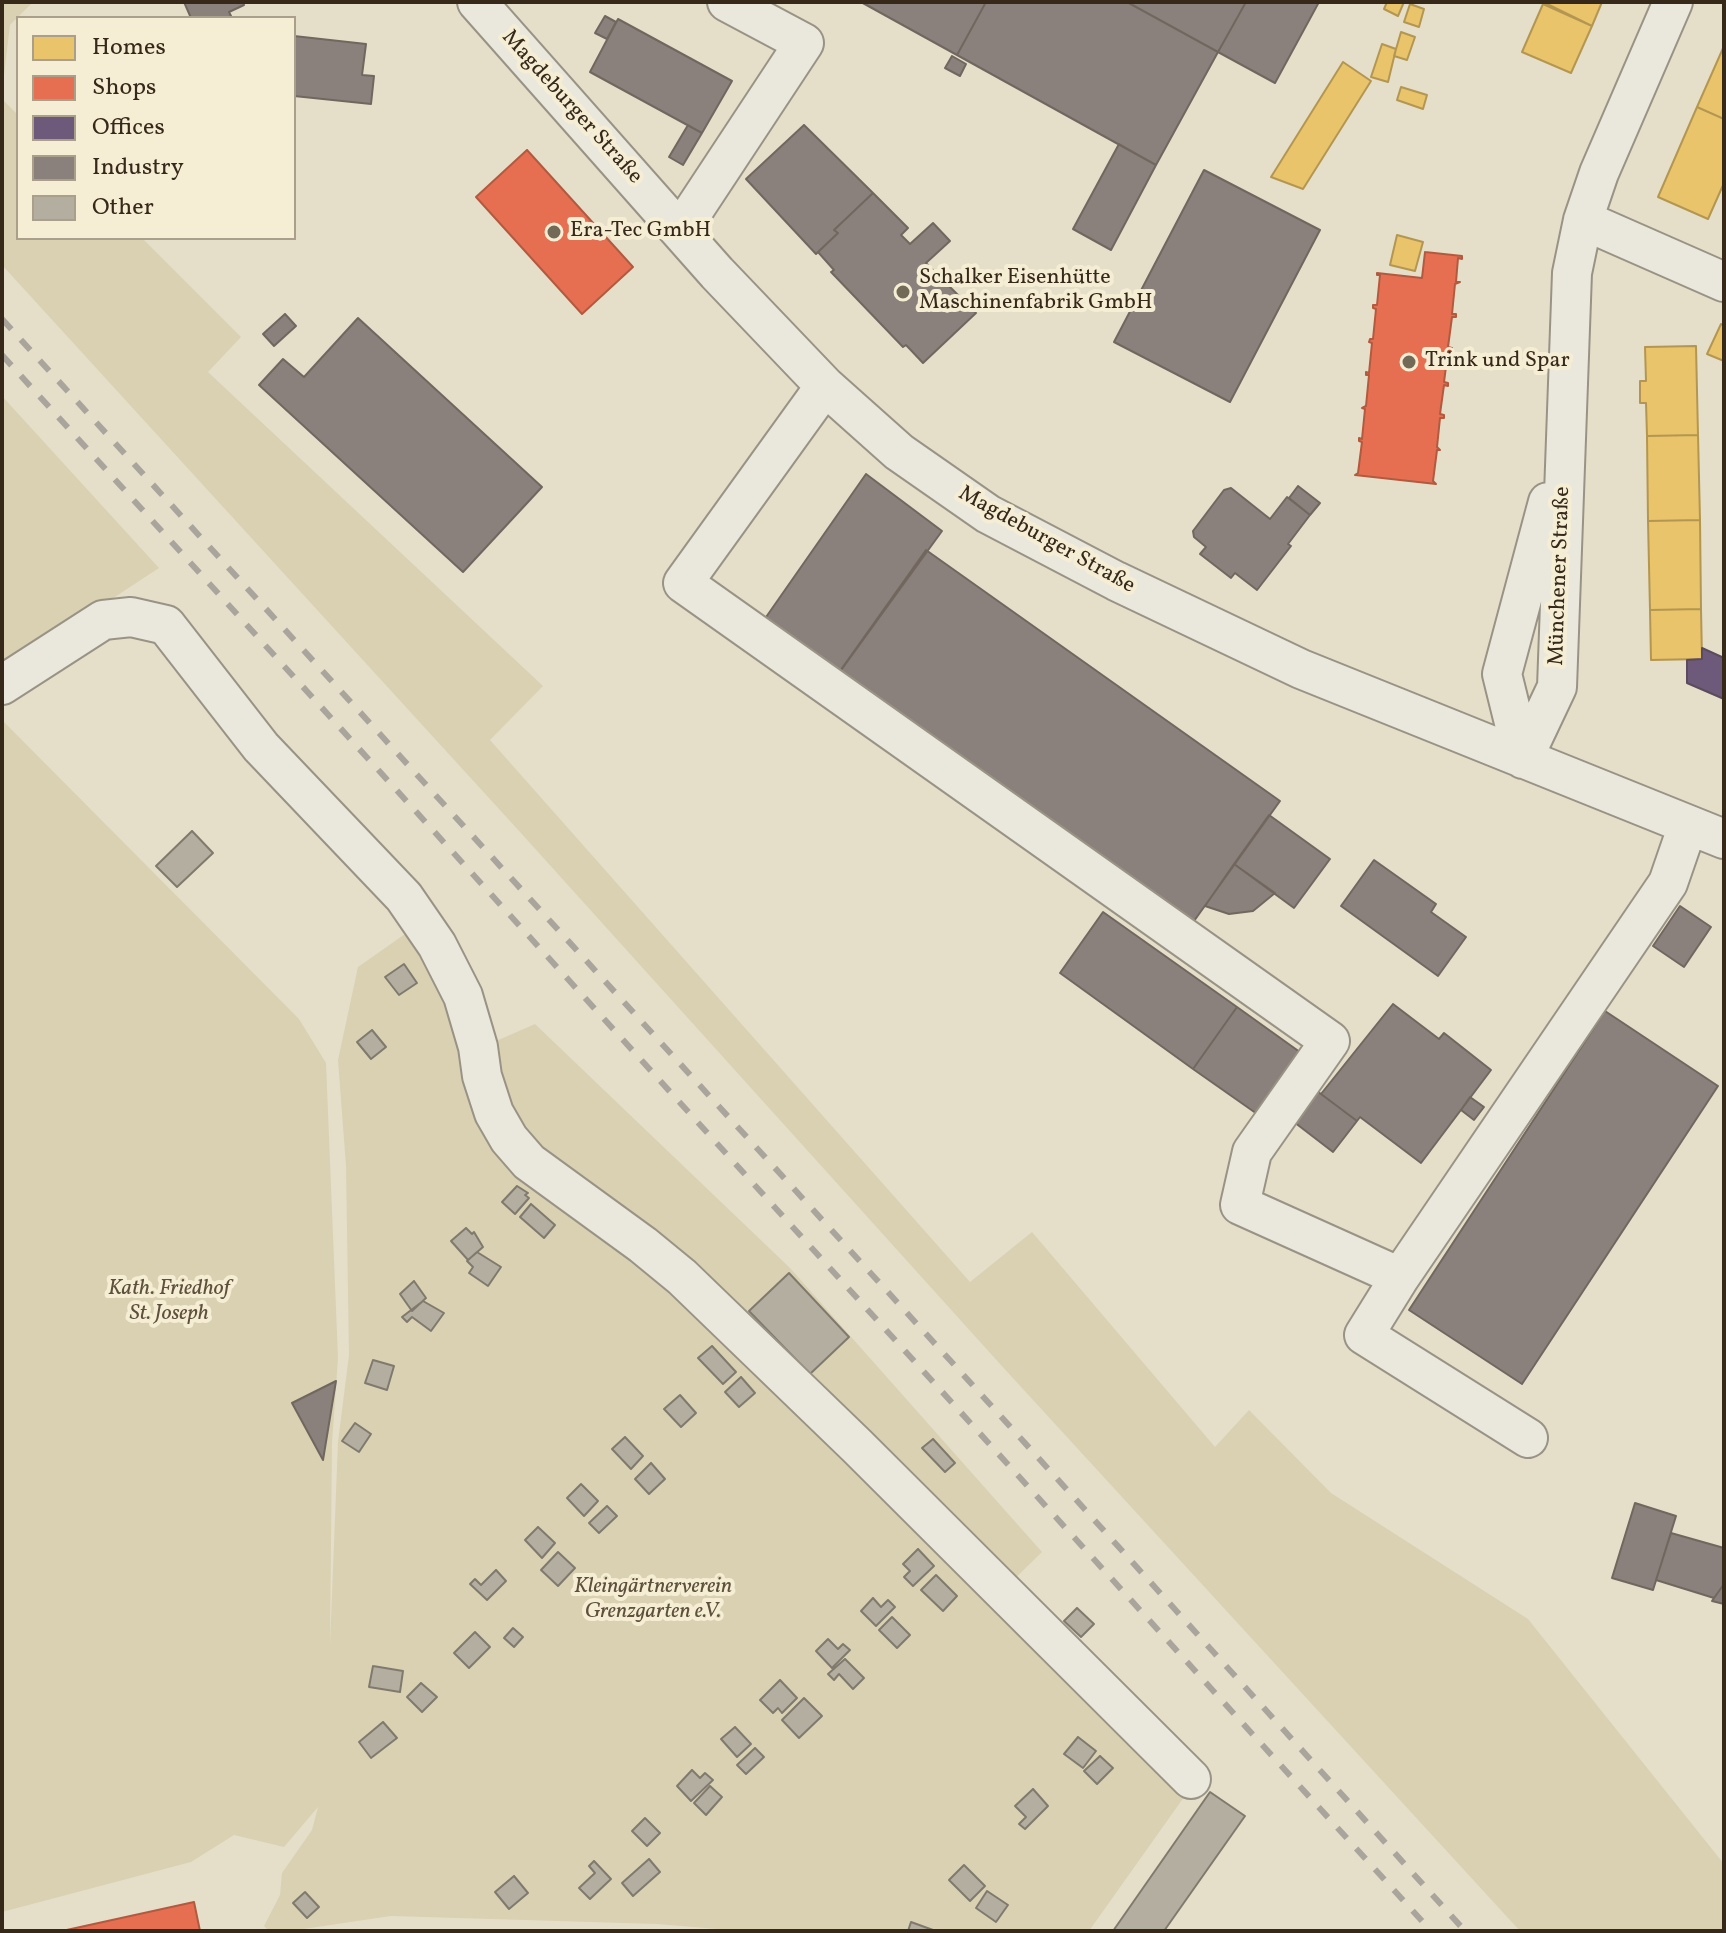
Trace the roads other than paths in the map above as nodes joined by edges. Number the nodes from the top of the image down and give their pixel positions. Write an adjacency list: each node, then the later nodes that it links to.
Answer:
1 (477, 2): 5 (street, Magdeburger Straße)
2 (727, 2): 5 (street)
3 (1673, 2): 4 (street, Münchener Straße)
4 (1583, 220): 6 (street); 8 (street, Münchener Straße)
5 (680, 231): 7 (street, Magdeburger Straße)
6 (1724, 282)
7 (825, 386): 10 (street, Magdeburger Straße); 13 (street)
8 (1565, 413): 10 (street, Münchener Straße); 10 (street, Münchener Straße)
9 (2, 685): 15 (street)
10 (1523, 759): 11 (street, Magdeburger Straße)
11 (1688, 825): 12 (street, Magdeburger Straße); 13 (street)
12 (1724, 839)
13 (1400, 1277): 14 (street)
14 (1528, 1438)
15 (1191, 1779)

